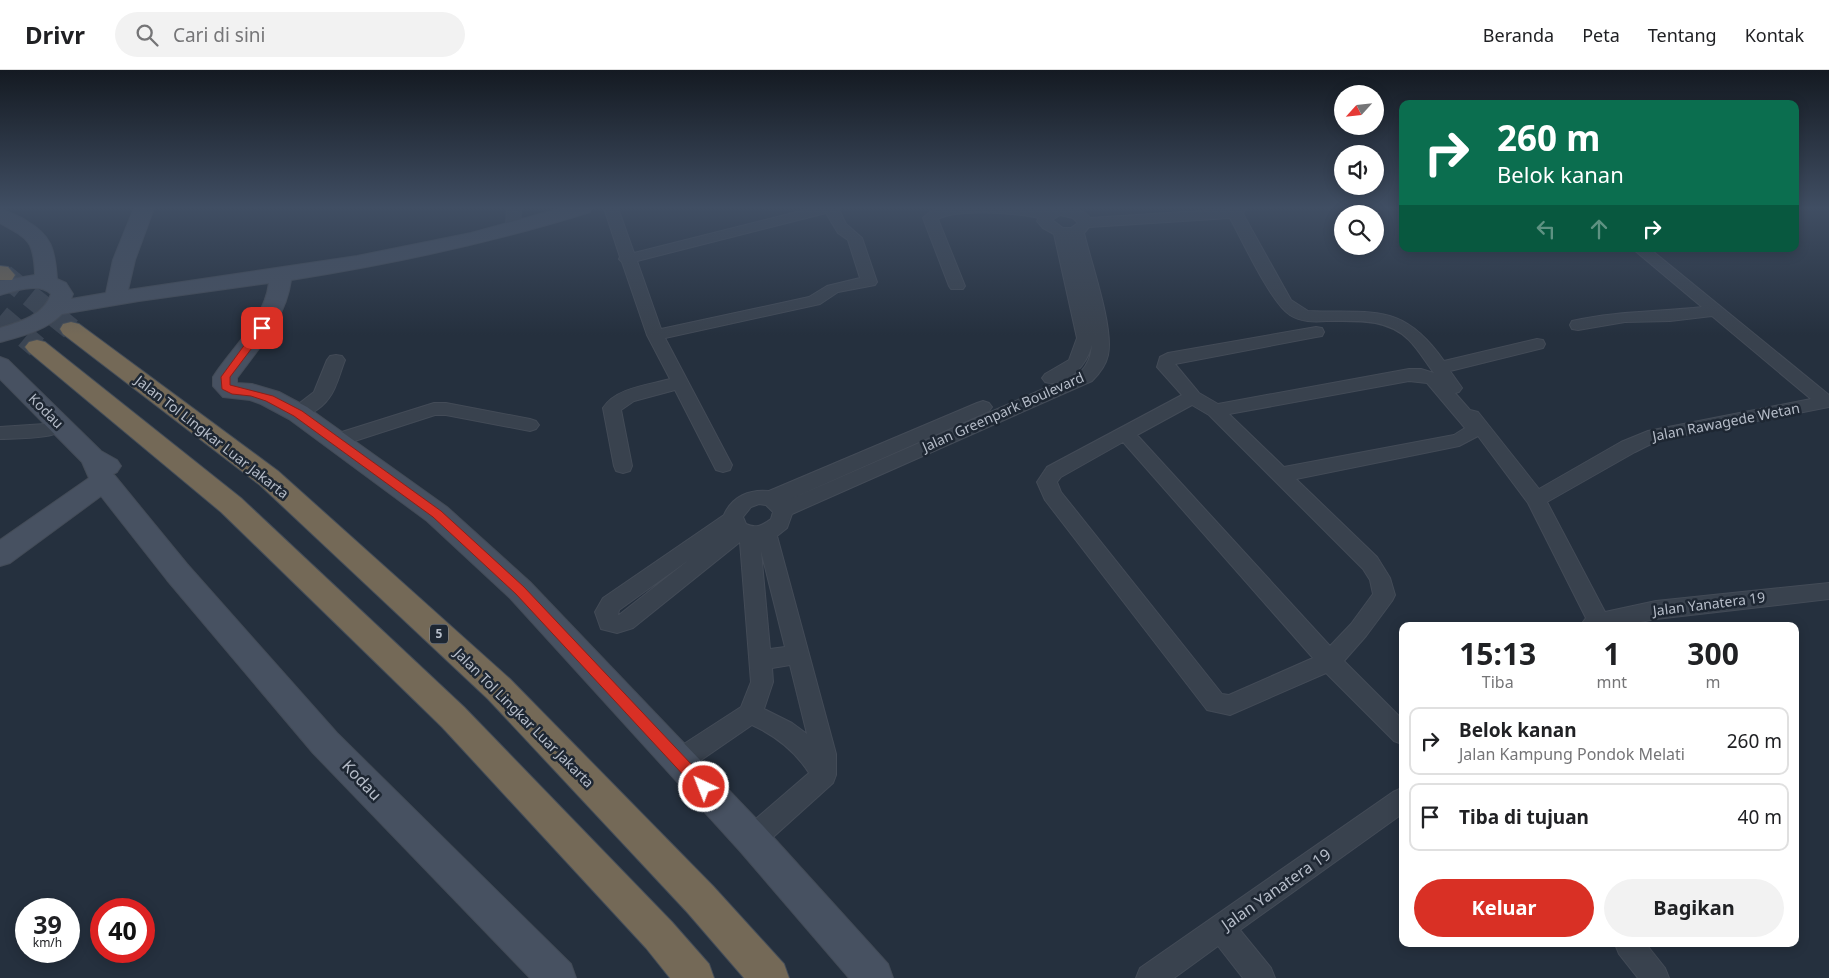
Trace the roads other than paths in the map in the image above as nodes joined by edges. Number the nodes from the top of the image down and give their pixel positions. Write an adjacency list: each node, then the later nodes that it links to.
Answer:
1 (44, 250): 12 (street)
2 (128, 250): 16 (street)
3 (416, 250): 13 (street)
4 (624, 250): 11 (street)
5 (662, 250): 11 (street)
6 (859, 250): 21 (street)
7 (943, 250): 15 (street)
8 (1081, 250): 44 (street, Jalan Greenpark Boulevard)
9 (1256, 250): 27 (street)
10 (1645, 252): 18 (street)
11 (627, 259): 21 (street)
12 (45, 260): 14 (street); 17 (street)
13 (281, 275): 16 (street); 32 (street)
14 (5, 279): 17 (street)
15 (957, 286)
16 (114, 297): 17 (street)
17 (59, 304): 22 (street); 64 (highway, Jalan Tol Lingkar Luar Jakarta / 5)
18 (1714, 311): 19 (street); 30 (street)
19 (1578, 325)
20 (1316, 332): 29 (street)
21 (655, 334): 28 (street)
22 (3, 338)
23 (1537, 344): 27 (street)
24 (36, 347): 63 (highway)
25 (336, 360): 32 (street)
26 (0, 365): 33 (street, Kodau)
27 (1439, 368): 43 (street)
28 (681, 382): 39 (street); 40 (street)
29 (1193, 397): 31 (street); 35 (street)
30 (1827, 402): 43 (street, Jalan Rawagede Wetan)
31 (1215, 411): 41 (street); 41 (street)
32 (298, 413): 37 (street)
33 (60, 425): 36 (street); 38 (street, Kodau)
34 (530, 425): 37 (street)
35 (1125, 432): 53 (street); 53 (street)
36 (0, 433)
37 (336, 441): 56 (street)
38 (92, 457): 42 (street, Kodau); 47 (street, Kodau)
39 (723, 465)
40 (623, 466)
41 (1280, 475): 53 (street)
42 (104, 481): 46 (street); 47 (street, Kodau)
43 (1536, 499): 49 (street)
44 (777, 504): 45 (street); 45 (street)
45 (747, 529): 45 (street); 51 (street); 52 (street)
46 (0, 555)
47 (177, 572): 62 (street, Kodau)
48 (1829, 591): 50 (street, Jalan Yanatera 19)
49 (1594, 622)
50 (1604, 622)
51 (798, 655): 52 (street); 57 (street)
52 (761, 660): 54 (street)
53 (1329, 662): 55 (street)
54 (750, 714): 56 (street); 57 (street)
55 (1399, 731)
56 (680, 761): 59 (street)
57 (824, 775): 59 (street)
58 (1399, 802): 60 (street, Jalan Yanatera 19)
59 (752, 839): 65 (street)
60 (1222, 928): 66 (street, Jalan Yanatera 19); 67 (street)
61 (1631, 947): 68 (street)
62 (557, 978)
63 (695, 978)
64 (770, 978)
65 (874, 978)
66 (1150, 978)
67 (1261, 978)
68 (1655, 978)

